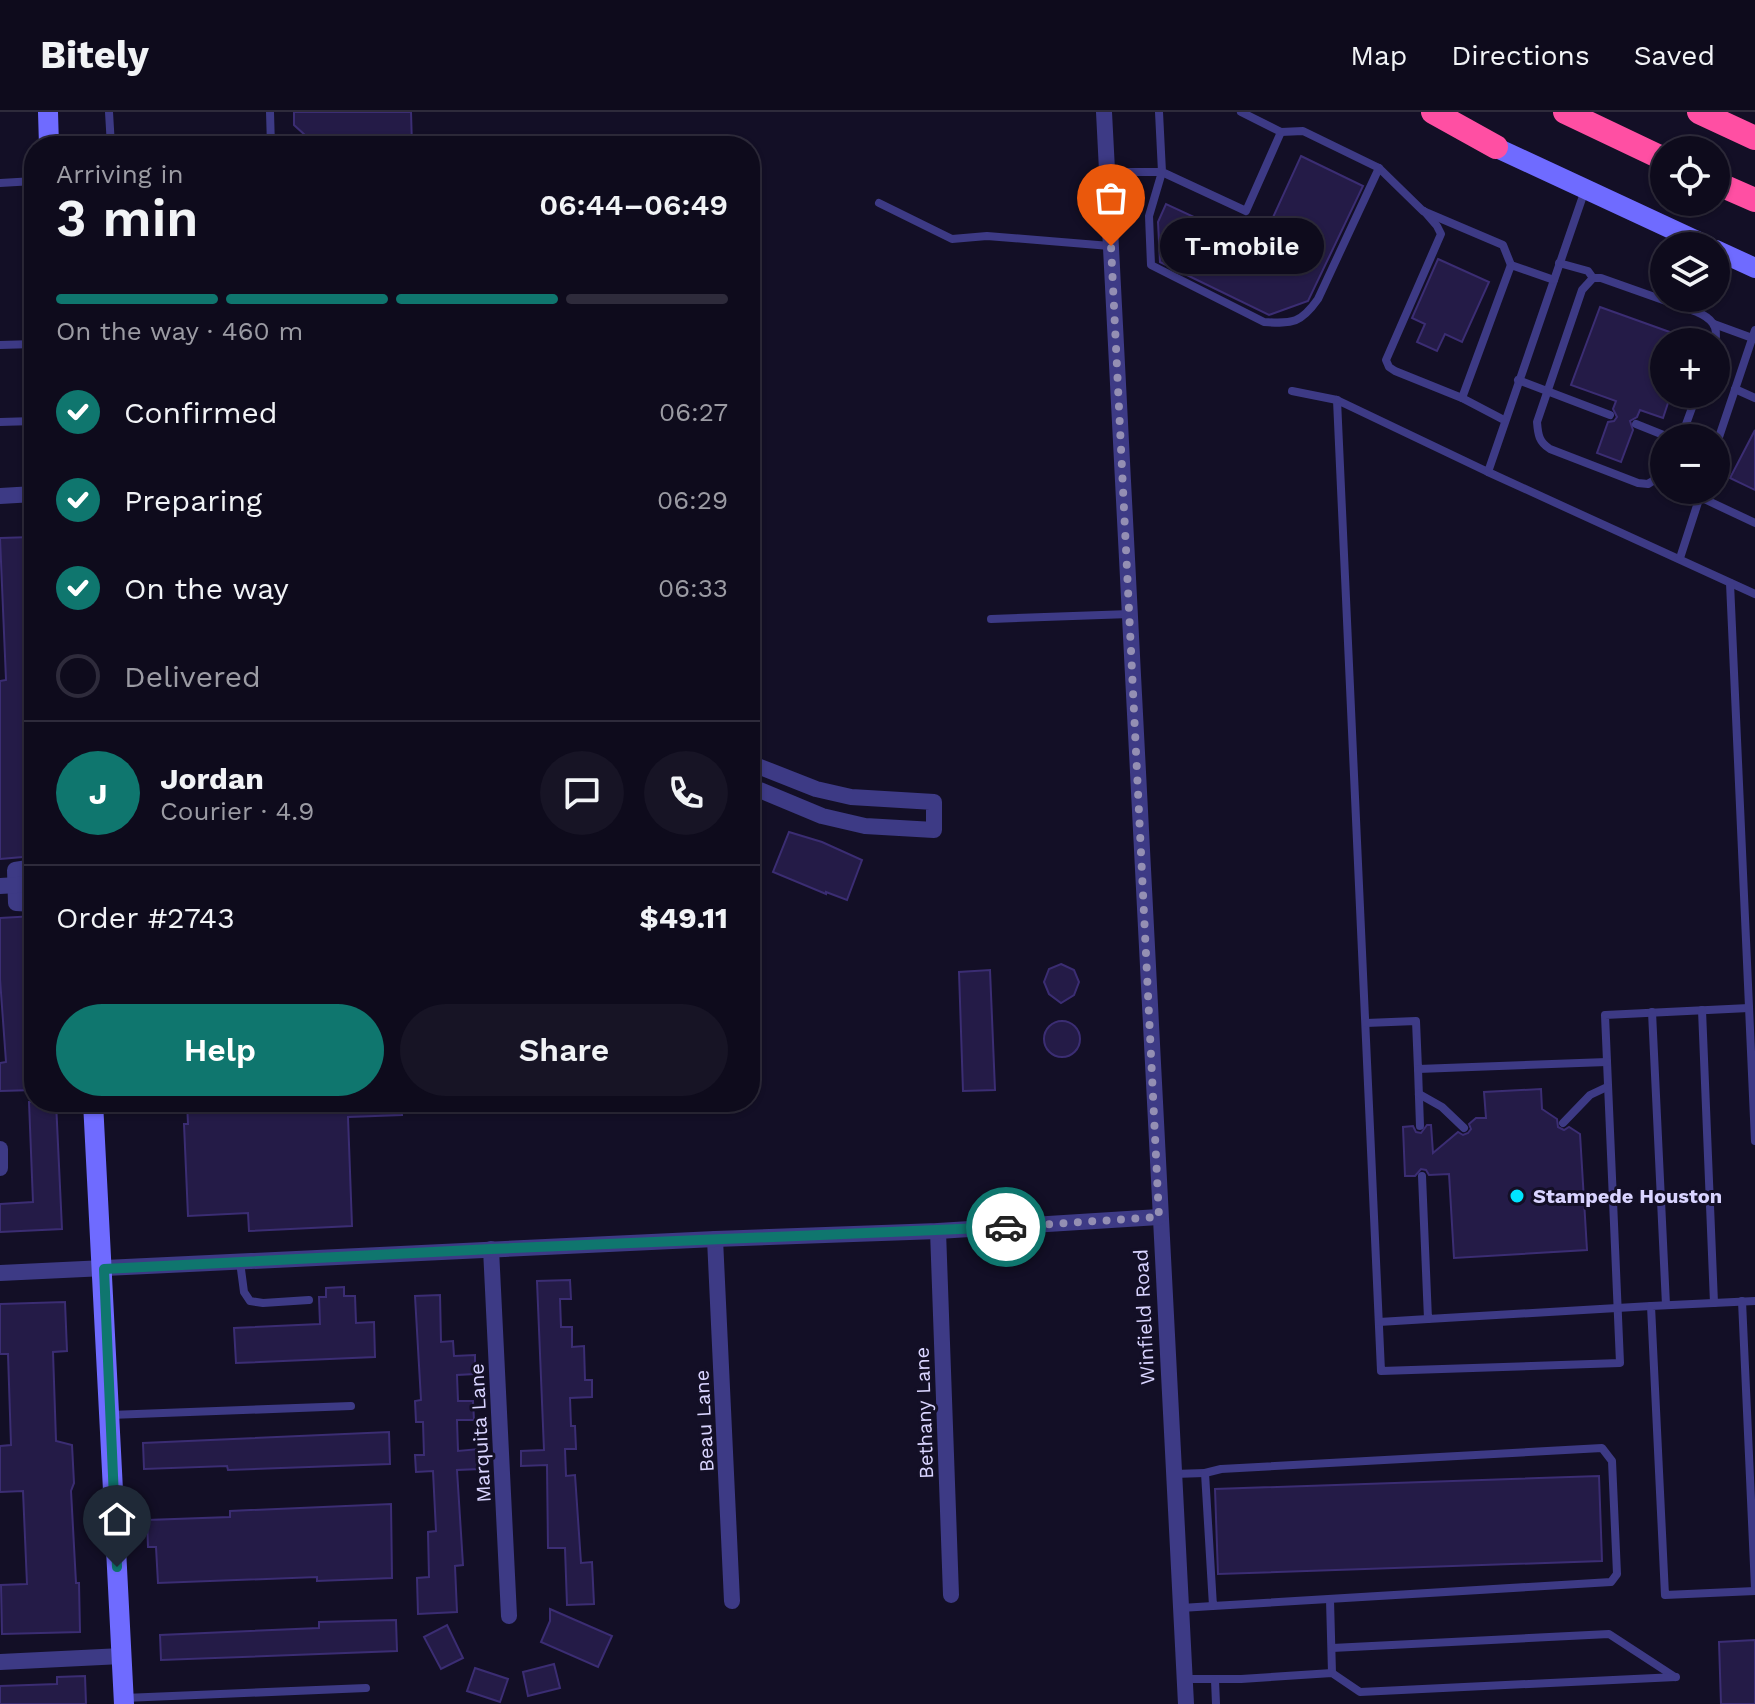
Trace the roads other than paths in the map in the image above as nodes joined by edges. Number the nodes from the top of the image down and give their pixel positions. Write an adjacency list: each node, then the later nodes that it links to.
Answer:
1 (48, 112): 12 (main road)
2 (109, 112): 13 (lane)
3 (270, 112): 14 (lane)
4 (1104, 112): 19 (street, Winfield Road)
5 (1159, 112): 20 (lane)
6 (1241, 112): 11 (lane)
7 (1415, 112): 16 (main road)
8 (1433, 112): 16 (highway)
9 (1565, 112): 17 (highway)
10 (1699, 112): 15 (highway)
11 (1281, 132): 18 (lane); 20 (lane)
12 (49, 136)
13 (110, 136)
14 (271, 136)
15 (1755, 138)
16 (1496, 147): 23 (main road)
17 (1650, 152)
18 (1379, 168): 20 (lane); 27 (lane)
19 (1107, 172): 20 (lane); 29 (street, Winfield Road)
20 (1162, 172)
21 (24, 182): 22 (lane)
22 (0, 183)
23 (1585, 189): 28 (main road); 31 (lane)
24 (1730, 189): 25 (highway)
25 (1755, 200)
26 (879, 203): 29 (lane)
27 (1423, 211): 32 (lane); 45 (lane)
28 (1678, 232)
29 (1111, 246): 65 (street, Winfield Road)
30 (1730, 256): 33 (main road)
31 (1559, 263): 34 (lane); 35 (lane)
32 (1511, 265): 35 (lane); 45 (lane)
33 (1755, 268)
34 (1593, 278): 36 (lane); 44 (lane)
35 (1554, 280): 41 (lane)
36 (1714, 324): 37 (lane); 38 (lane)
37 (1714, 328)
38 (1754, 336): 42 (lane)
39 (24, 344): 40 (lane)
40 (0, 345)
41 (1518, 380): 44 (lane); 49 (lane)
42 (1735, 389): 46 (lane); 53 (lane)
43 (1292, 391): 47 (lane)
44 (1548, 391): 48 (lane); 56 (lane)
45 (1462, 398): 49 (lane)
46 (1755, 398)
47 (1337, 400): 55 (lane); 75 (lane)
48 (1610, 415)
49 (1504, 420): 55 (lane)
50 (24, 421): 51 (lane)
51 (0, 422)
52 (1636, 424): 54 (lane)
53 (1723, 424)
54 (1650, 430)
55 (1488, 472): 62 (lane)
56 (1650, 483)
57 (24, 495): 58 (street)
58 (0, 496)
59 (1697, 504): 62 (lane)
60 (1721, 504): 61 (lane)
61 (1755, 523)
62 (1680, 558): 63 (lane)
63 (1730, 583): 64 (lane); 72 (lane)
64 (1755, 594)
65 (1130, 614): 66 (lane); 92 (street, Winfield Road)
66 (991, 619)
67 (760, 767): 68 (street)
68 (760, 790)
69 (24, 869): 70 (street)
70 (7, 885): 71 (street)
71 (24, 903)
72 (1749, 1008): 73 (lane); 76 (lane)
73 (1702, 1010): 74 (lane); 78 (lane)
74 (1652, 1012): 79 (lane); 103 (lane)
75 (1366, 1023): 80 (lane); 107 (lane)
76 (1753, 1055): 81 (lane)
77 (1693, 1058): 78 (lane)
78 (1704, 1058): 102 (lane)
79 (1607, 1062): 80 (lane); 82 (lane)
80 (1418, 1069): 83 (lane)
81 (1754, 1078): 88 (lane)
82 (1607, 1087): 85 (lane); 105 (lane)
83 (1419, 1094): 86 (lane); 87 (lane)
84 (94, 1112): 97 (main road)
85 (1563, 1123)
86 (1420, 1126)
87 (1464, 1128)
88 (1755, 1141)
89 (0, 1149): 90 (street)
90 (0, 1168)
91 (1422, 1176): 106 (lane)
92 (1159, 1217): 93 (street); 111 (street, Winfield Road)
93 (938, 1231): 94 (street); 114 (street, Bethany Lane)
94 (715, 1239): 95 (street); 116 (street, Beau Lane)
95 (491, 1249): 96 (street); 119 (street, Marquita Lane)
96 (240, 1262): 97 (street); 99 (lane)
97 (104, 1269): 98 (street); 109 (main road)
98 (0, 1273)
99 (309, 1300)
100 (1742, 1301): 101 (lane); 102 (lane); 112 (lane)
101 (1755, 1301)
102 (1714, 1303): 103 (lane)
103 (1666, 1305): 104 (lane)
104 (1651, 1306): 105 (lane); 113 (lane)
105 (1616, 1309): 106 (lane); 107 (lane)
106 (1428, 1319): 107 (lane)
107 (1379, 1322)
108 (351, 1406): 109 (lane)
109 (110, 1415): 121 (main road)
110 (1205, 1473): 111 (lane); 115 (lane); 117 (lane)
111 (1173, 1474): 118 (street, Winfield Road)
112 (1753, 1521): 113 (lane)
113 (1755, 1590)
114 (951, 1595)
115 (1330, 1600): 117 (lane); 120 (lane)
116 (732, 1601)
117 (1213, 1606): 118 (lane)
118 (1180, 1608): 124 (street, Winfield Road)
119 (509, 1616)
120 (1332, 1648): 123 (lane); 123 (lane)
121 (122, 1656): 122 (street); 127 (main road)
122 (0, 1662)
123 (1332, 1673): 125 (lane)
124 (1184, 1679): 125 (lane); 128 (street, Winfield Road)
125 (1215, 1680): 129 (lane)
126 (366, 1688): 127 (lane)
127 (124, 1701)
128 (1186, 1704)
129 (1216, 1704)

